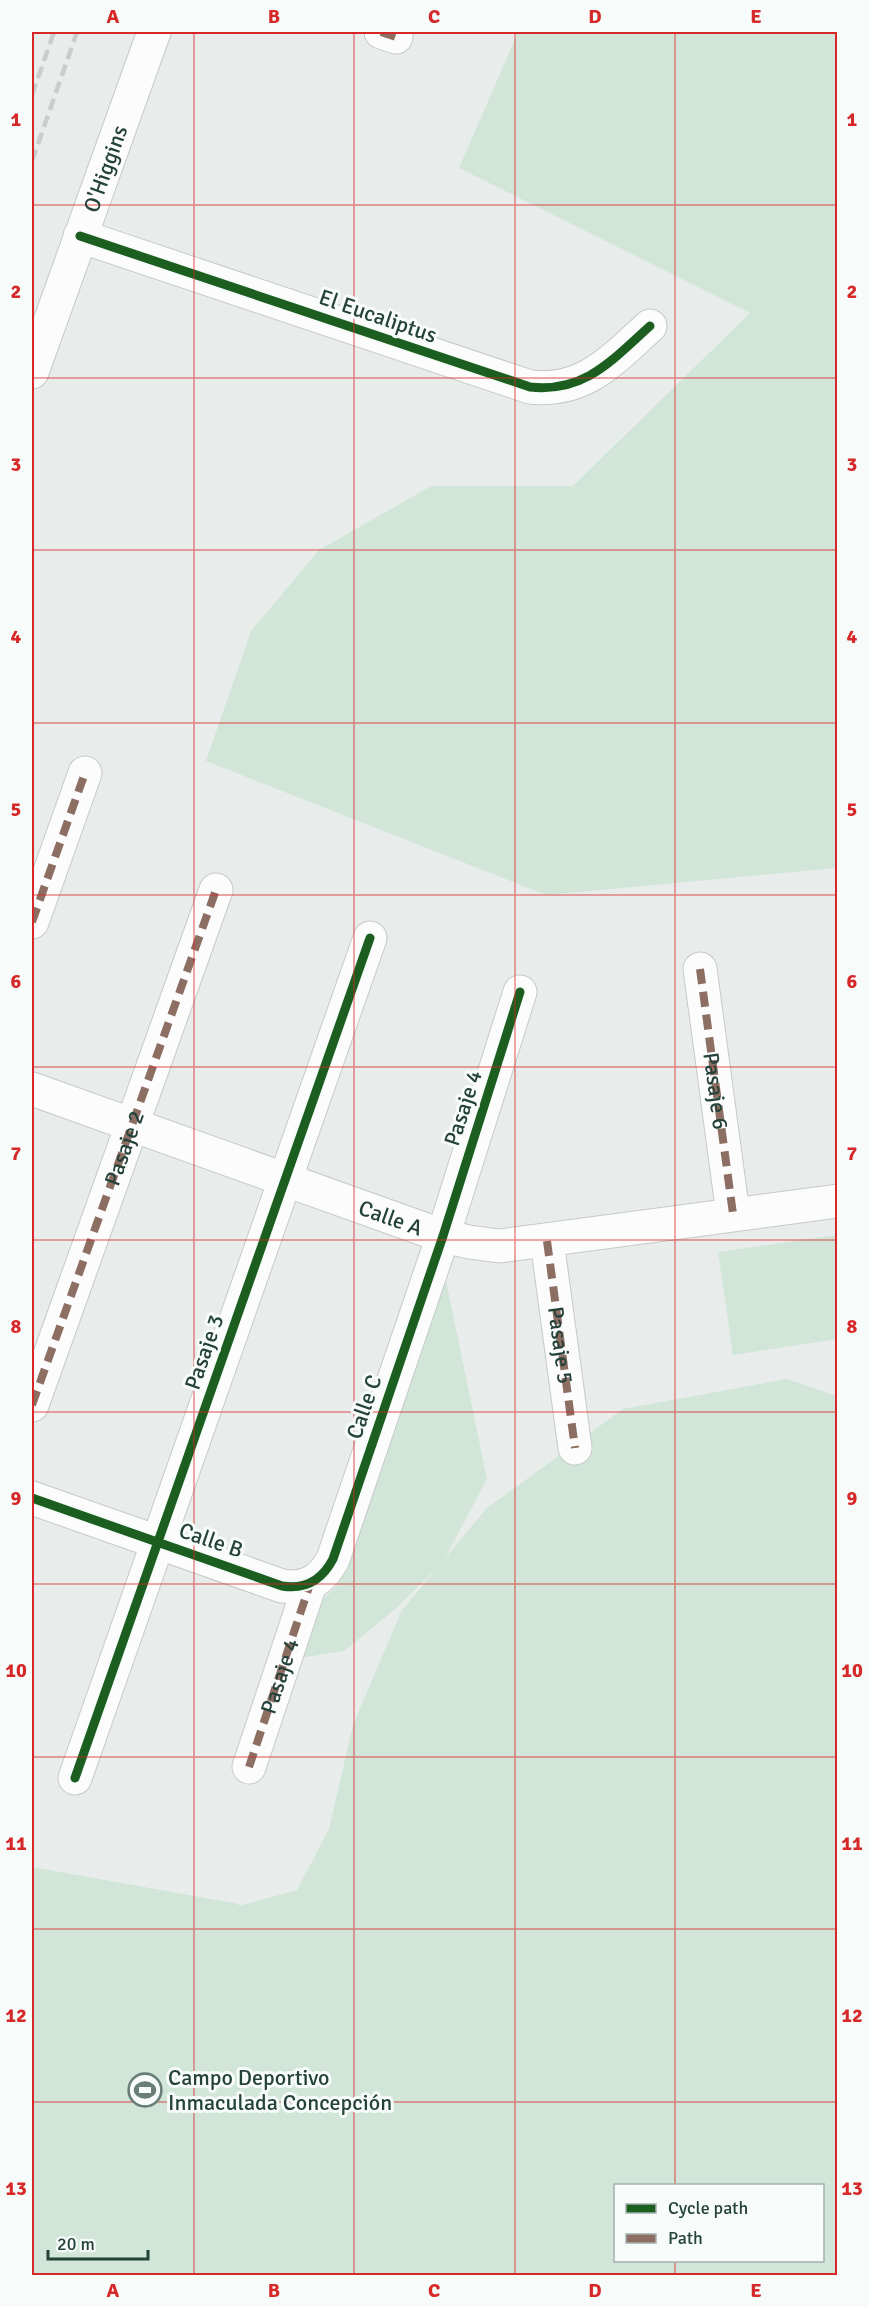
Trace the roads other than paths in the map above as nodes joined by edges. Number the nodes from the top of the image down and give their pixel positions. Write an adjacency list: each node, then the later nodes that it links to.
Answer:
1 (154, 32): 2 (street, O'Higgins)
2 (80, 236): 3 (street, El Eucaliptus); 4 (street, O'Higgins)
3 (650, 326)
4 (32, 372)
5 (85, 773): 7 (street)
6 (216, 890): 12 (street, Pasaje 2)
7 (32, 922)
8 (370, 938): 13 (street, Pasaje 3)
9 (700, 969): 15 (street, Pasaje 6)
10 (520, 992): 16 (street, Pasaje 4)
11 (32, 1089): 12 (street, Calle A)
12 (132, 1125): 13 (street, Calle A); 18 (street, Pasaje 2)
13 (285, 1179): 16 (street, Calle A); 21 (street, Pasaje 3)
14 (837, 1201): 15 (street, Calle A)
15 (734, 1214): 17 (street, Calle A)
16 (443, 1236): 17 (street, Calle A); 22 (street, Calle C)
17 (546, 1241): 19 (street, Pasaje 5)
18 (32, 1405)
19 (574, 1448)
20 (32, 1498): 21 (street, Calle B)
21 (158, 1542): 22 (street, Calle B); 24 (street, Pasaje 3)
22 (310, 1584): 23 (street, Pasaje 4)
23 (249, 1767)
24 (75, 1778)

